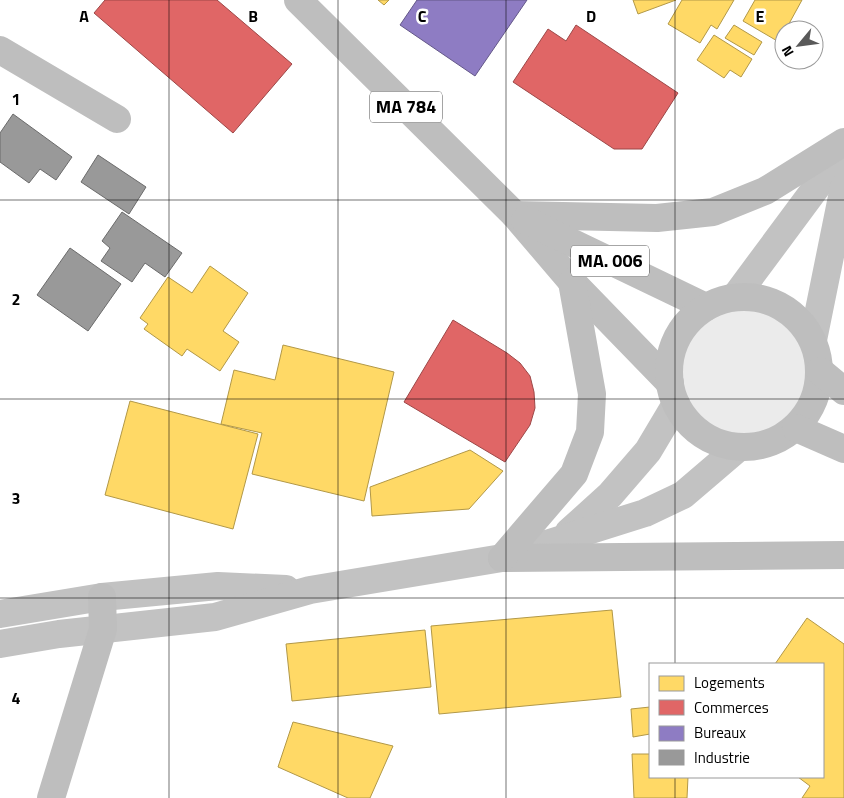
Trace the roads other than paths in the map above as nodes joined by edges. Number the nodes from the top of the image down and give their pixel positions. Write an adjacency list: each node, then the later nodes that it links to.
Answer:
1 (298, 0): 7 (main road, MA 784)
2 (0, 50): 3 (main road)
3 (117, 119)
4 (844, 142): 7 (main road)
5 (844, 150): 9 (main road)
6 (844, 187): 11 (main road)
7 (515, 214): 8 (main road); 10 (main road, MA. 006)
8 (572, 282): 14 (main road, MA. 006); 20 (main road)
9 (735, 297): 10 (main road); 11 (main road)
10 (706, 307): 14 (main road)
11 (813, 340): 12 (main road)
12 (820, 372): 13 (main road); 15 (main road)
13 (844, 392)
14 (673, 393): 16 (main road); 18 (main road)
15 (796, 428): 16 (main road); 17 (main road)
16 (738, 448): 18 (main road)
17 (844, 449)
18 (561, 539): 20 (main road)
19 (844, 555): 20 (main road)
20 (502, 558): 21 (main road)
21 (310, 590): 22 (main road); 24 (main road)
22 (102, 598): 23 (main road); 24 (main road)
23 (0, 614)
24 (103, 629): 25 (main road); 26 (main road)
25 (0, 644)
26 (51, 798)

